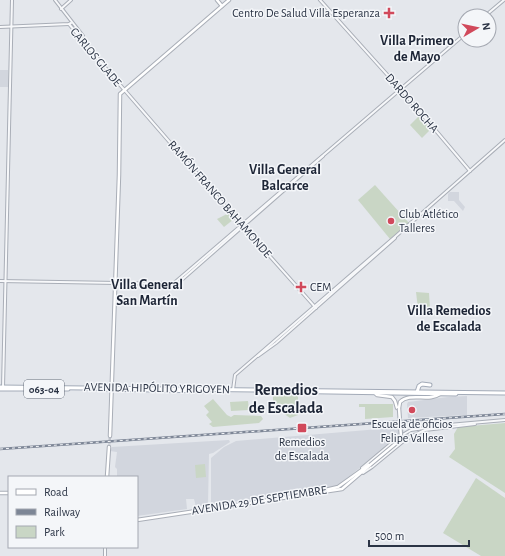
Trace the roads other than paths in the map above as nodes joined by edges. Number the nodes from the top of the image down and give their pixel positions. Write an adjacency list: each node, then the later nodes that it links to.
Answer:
1 (12, 0): 13 (street)
2 (55, 0): 10 (street, CARLOS GLADE)
3 (71, 0): 10 (street)
4 (217, 0): 8 (main road)
5 (229, 0): 8 (main road)
6 (320, 0): 15 (street, DARDO ROCHA)
7 (504, 0): 9 (street)
8 (222, 6): 16 (main road)
9 (495, 8)
10 (61, 9): 11 (street, CARLOS GLADE)
11 (70, 23): 13 (street); 16 (street, CARLOS GLADE)
12 (0, 27): 13 (street)
13 (11, 27): 21 (street)
14 (457, 41): 15 (street)
15 (400, 89): 18 (street, DARDO ROCHA); 19 (street)
16 (124, 90): 19 (street, RAMÓN FRANCO BAHAMONDE); 22 (main road)
17 (505, 140): 18 (street)
18 (470, 171): 23 (street)
19 (243, 225): 22 (street); 23 (street, RAMÓN FRANCO BAHAMONDE)
20 (0, 281): 21 (street)
21 (6, 282): 22 (street); 25 (street)
22 (115, 283): 26 (main road)
23 (315, 307): 27 (street)
24 (430, 385): 29 (main road)
25 (2, 388): 26 (main road, AVENIDA HIPÓLITO YRIGOYEN / 063-04)
26 (111, 389): 27 (main road, AVENIDA HIPÓLITO YRIGOYEN); 33 (main road)
27 (233, 390): 28 (main road, AVENIDA HIPÓLITO YRIGOYEN); 29 (main road, AVENIDA HIPÓLITO YRIGOYEN)
28 (375, 394): 29 (main road, AVENIDA HIPÓLITO YRIGOYEN); 31 (main road)
29 (416, 394): 30 (main road, AVENIDA HIPÓLITO YRIGOYEN); 30 (main road, AVENIDA HIPÓLITO YRIGOYEN); 31 (main road); 35 (main road, bridge)
30 (505, 394)
31 (397, 408): 35 (main road, bridge)
32 (505, 420): 36 (street, AVENIDA 29 DE SEPTIEMBRE); 37 (street, AVENIDA 29 DE SEPTIEMBRE)
33 (110, 436)
34 (109, 447): 38 (main road)
35 (370, 465): 36 (main road); 37 (main road)
36 (358, 472): 39 (main road, AVENIDA 29 DE SEPTIEMBRE)
37 (363, 473): 40 (main road, AVENIDA 29 DE SEPTIEMBRE)
38 (107, 476)
39 (138, 519)
40 (138, 519)

